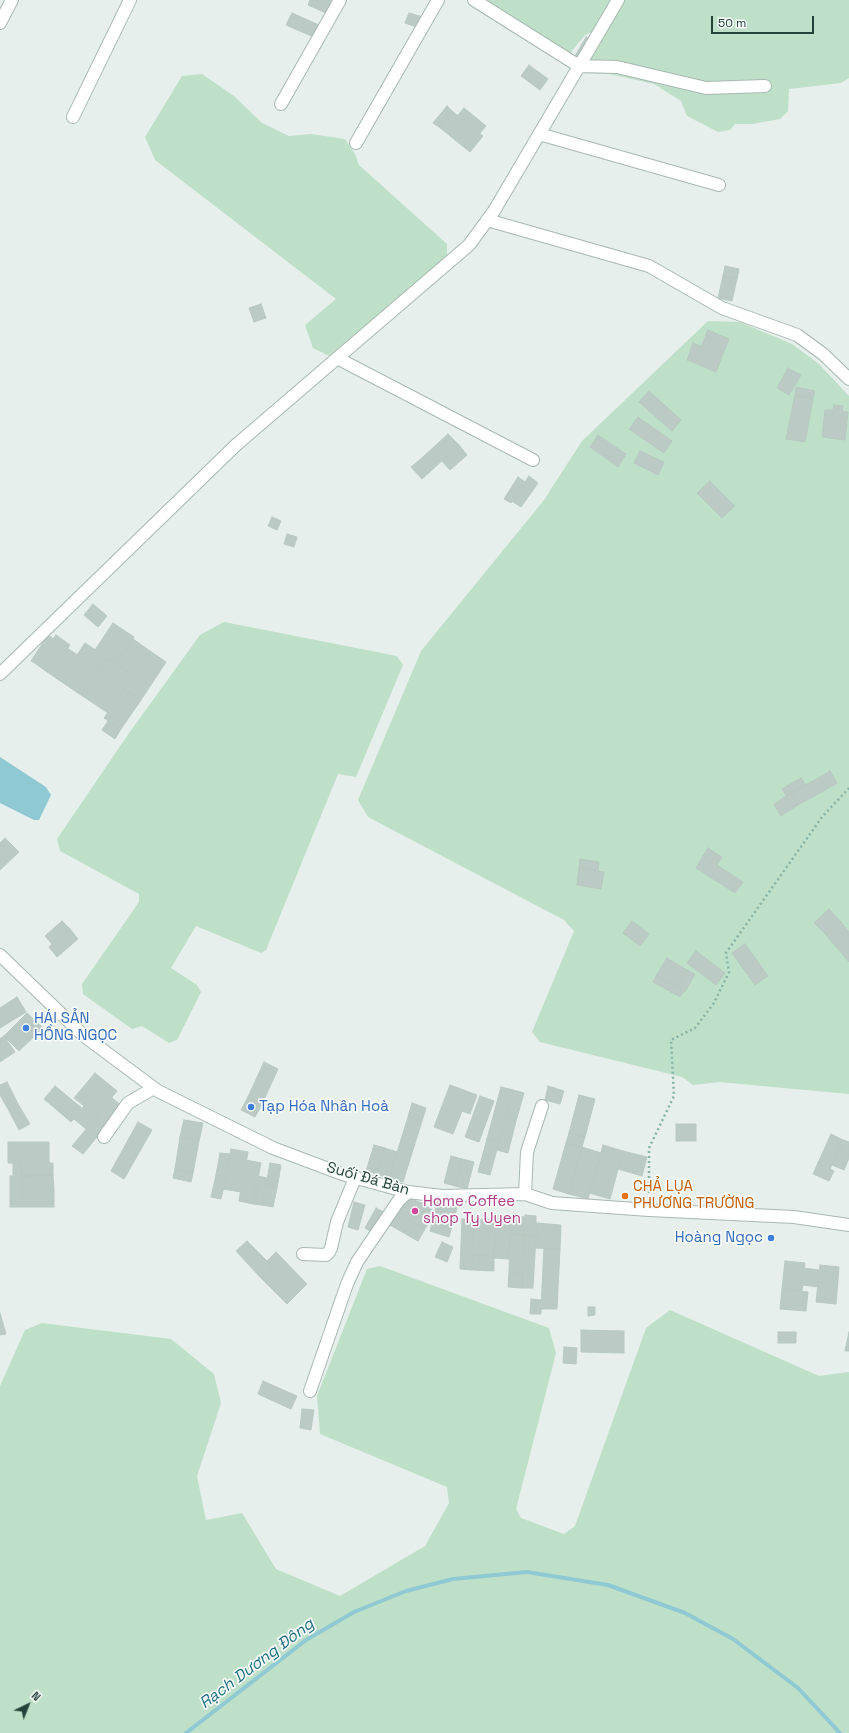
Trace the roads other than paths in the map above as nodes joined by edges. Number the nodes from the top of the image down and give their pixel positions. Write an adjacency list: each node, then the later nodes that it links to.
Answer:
1 (12, 0): 7 (street)
2 (130, 0): 11 (street)
3 (340, 0): 10 (street)
4 (438, 0): 13 (street)
5 (474, 0): 8 (street)
6 (618, 0): 8 (street)
7 (0, 23)
8 (579, 66): 9 (street); 12 (street)
9 (765, 86)
10 (281, 104)
11 (73, 117)
12 (539, 134): 14 (street); 15 (street)
13 (356, 143)
14 (720, 185)
15 (488, 220): 16 (street); 17 (street)
16 (337, 358): 18 (street); 19 (street)
17 (849, 379)
18 (533, 460)
19 (0, 674)
20 (0, 955): 21 (street, Suối Đá Bàn)
21 (154, 1088): 23 (street); 24 (street, Suối Đá Bàn)
22 (542, 1106): 26 (street)
23 (104, 1138)
24 (355, 1178): 25 (street, Suối Đá Bàn); 28 (street)
25 (408, 1192): 26 (street, Suối Đá Bàn); 29 (street)
26 (525, 1194): 27 (street, Suối Đá Bàn)
27 (849, 1225)
28 (303, 1254)
29 (310, 1391)

